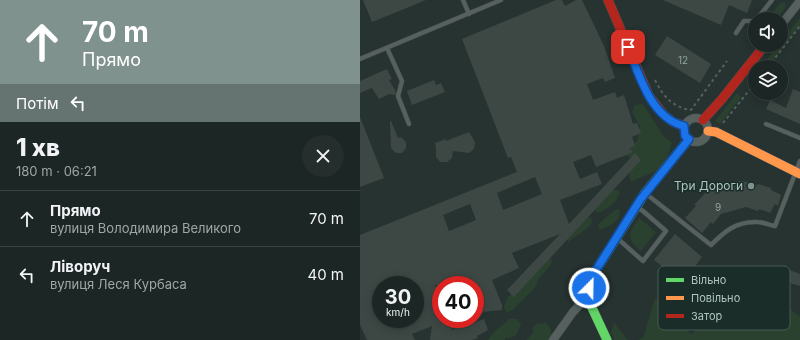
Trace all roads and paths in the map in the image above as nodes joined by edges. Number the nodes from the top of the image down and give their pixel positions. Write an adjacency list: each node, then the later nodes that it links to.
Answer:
1 (463, 0): 7 (lane)
2 (501, 0): 7 (lane)
3 (608, 0): 22 (street)
4 (772, 0): 6 (lane)
5 (800, 1): 8 (street)
6 (762, 12)
7 (469, 14): 12 (lane)
8 (788, 16)
9 (748, 21): 11 (lane)
10 (800, 26): 15 (path)
11 (736, 32)
12 (387, 48): 14 (lane); 20 (lane)
13 (759, 52): 19 (street)
14 (360, 59)
15 (773, 60)
16 (727, 61): 17 (path)
17 (652, 74)
18 (748, 91): 23 (path)
19 (703, 120): 22 (street); 23 (street)
20 (409, 124)
21 (766, 124): 24 (lane)
22 (684, 126): 25 (street)
23 (712, 131): 25 (street); 27 (street)
24 (800, 138)
25 (689, 139): 28 (street)
26 (800, 161): 27 (lane)
27 (797, 173): 28 (lane)
28 (645, 193): 29 (street)
29 (635, 207): 30 (street); 30 (lane)
30 (617, 237): 31 (street)
31 (587, 297): 32 (street); 33 (street)
32 (553, 340)
33 (607, 340)

